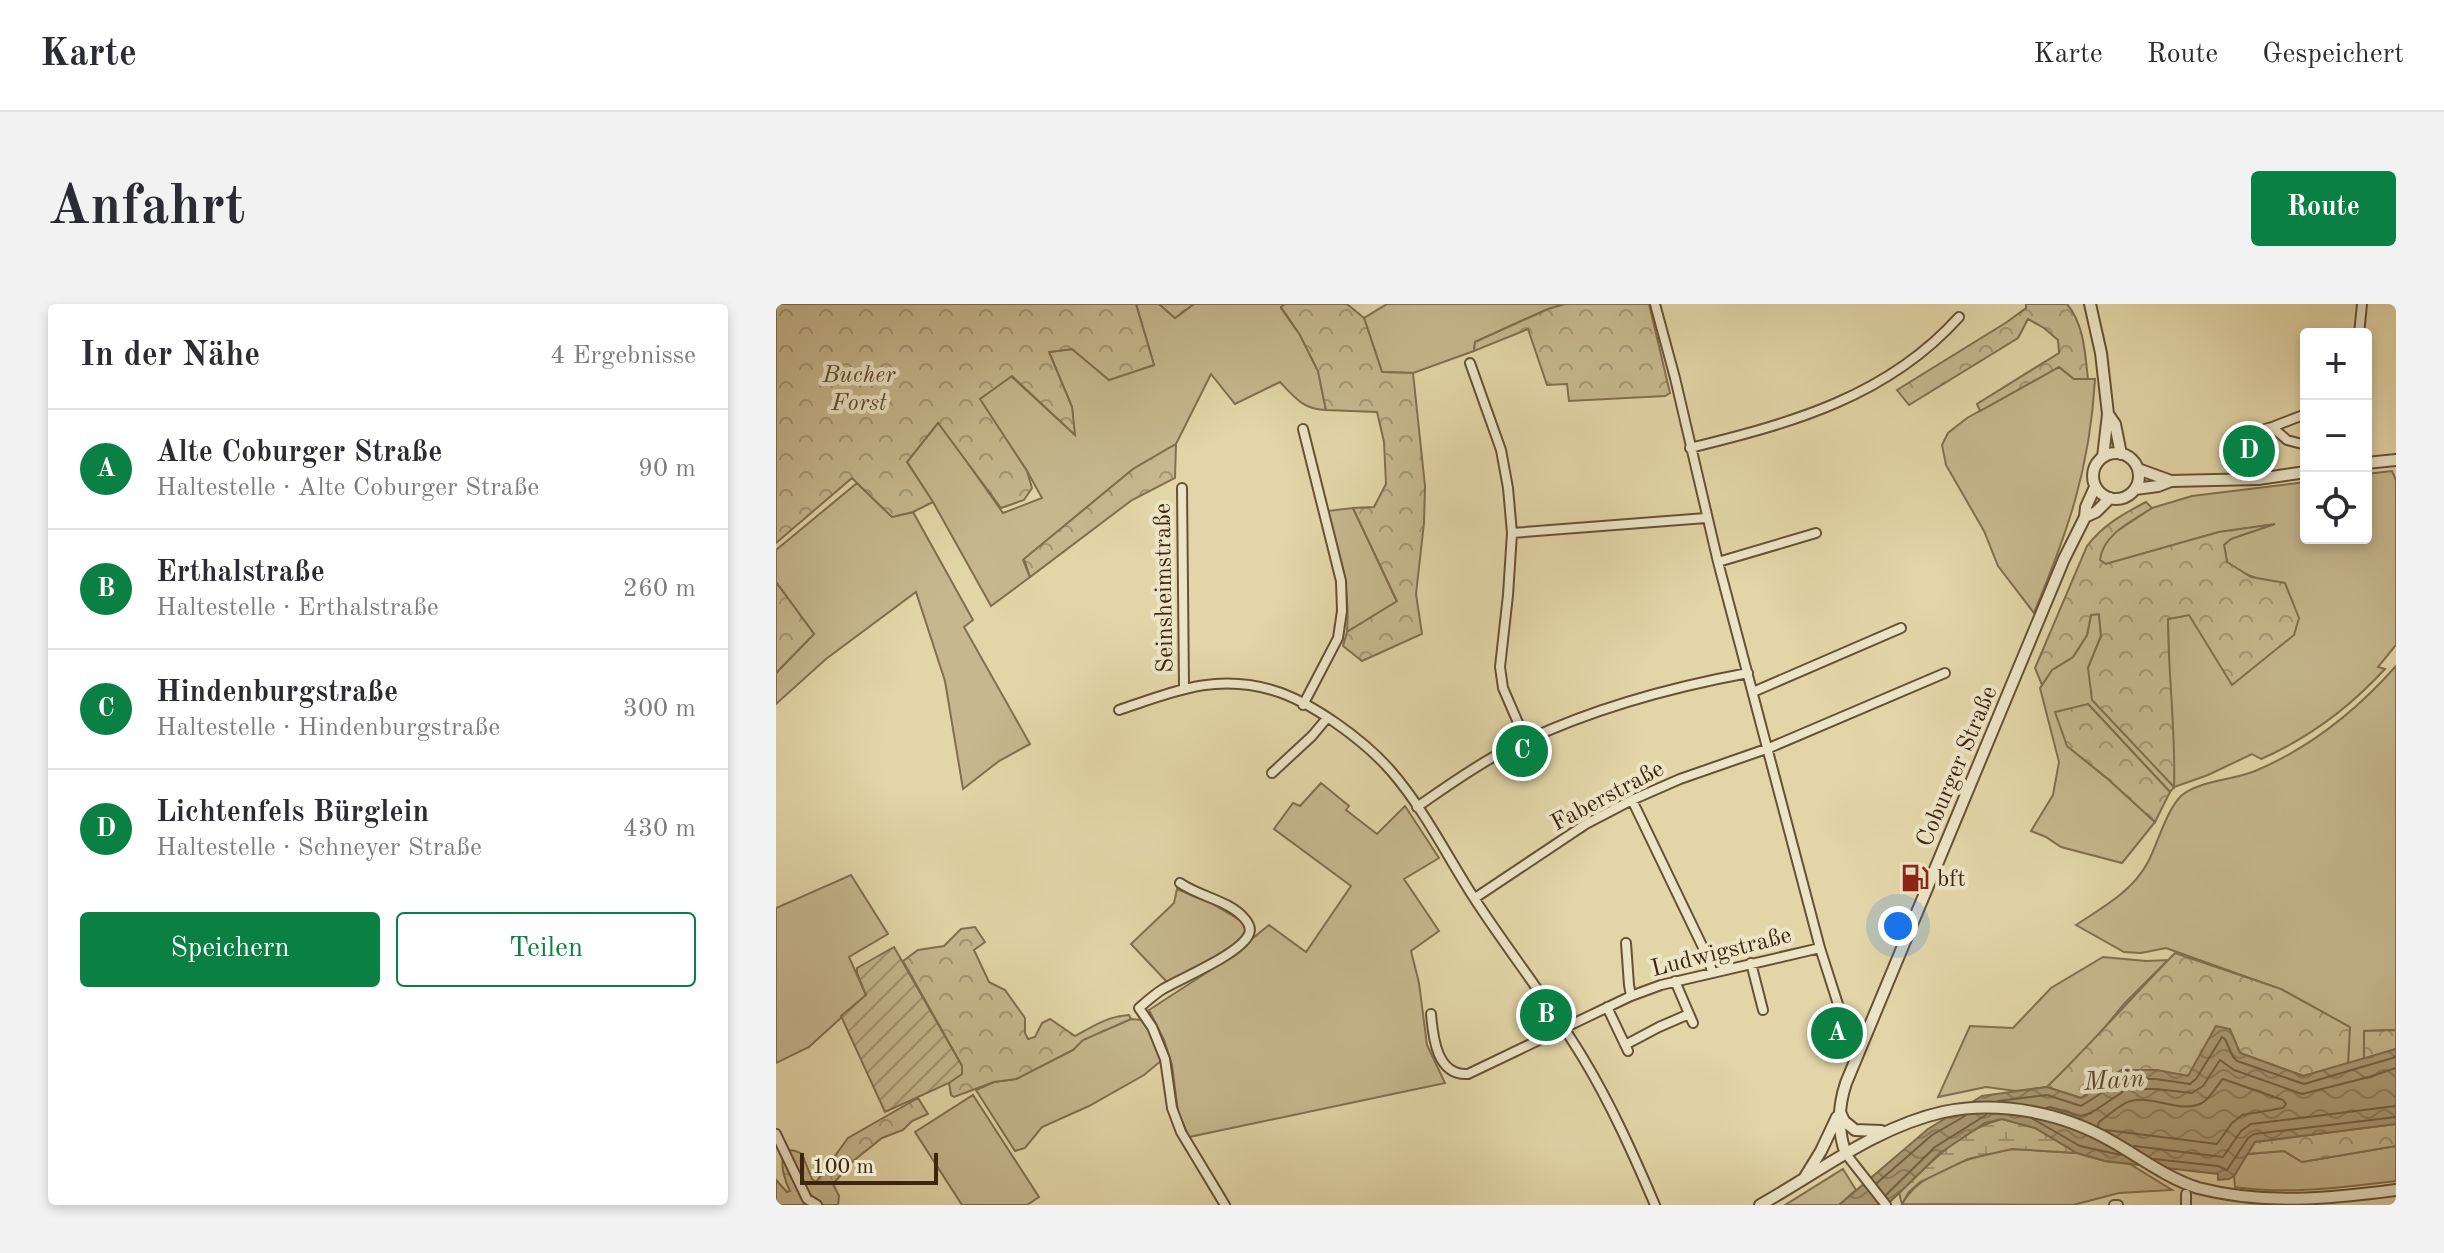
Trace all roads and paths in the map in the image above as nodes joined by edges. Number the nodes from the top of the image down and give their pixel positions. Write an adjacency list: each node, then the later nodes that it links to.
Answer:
1 (1655, 304): 12 (street)
2 (2090, 304): 7 (street)
3 (2362, 304): 5 (street)
4 (1959, 317): 12 (street)
5 (2360, 328)
6 (1470, 363): 27 (street)
7 (2108, 414): 13 (street); 14 (street)
8 (2300, 416): 9 (street)
9 (2272, 427): 11 (street); 19 (street)
10 (1303, 429): 35 (street)
11 (2300, 443)
12 (1690, 448): 26 (street)
13 (2121, 454): 14 (street); 17 (street)
14 (2103, 457): 21 (street)
15 (2396, 460): 16 (street)
16 (2372, 462)
17 (2138, 469): 20 (street); 23 (street)
18 (2300, 473): 19 (street)
19 (2258, 479): 20 (street)
20 (2171, 481): 23 (street)
21 (2094, 485): 24 (street); 25 (street, Coburger Straße)
22 (1182, 488): 33 (street, Seinsheimstraße)
23 (2135, 489): 24 (street)
24 (2110, 498): 25 (street)
25 (2085, 517): 55 (street, Coburger Straße)
26 (1706, 518): 27 (street); 29 (street)
27 (1512, 533): 38 (street)
28 (1816, 533): 29 (street)
29 (1718, 562): 31 (street)
30 (1901, 628): 34 (street)
31 (1748, 673): 34 (street); 38 (street)
32 (1945, 673): 39 (street, Faberstraße)
33 (1184, 688): 35 (street); 36 (street)
34 (1753, 692): 39 (street)
35 (1303, 705): 37 (street)
36 (1119, 710)
37 (1327, 718): 40 (street); 42 (street)
38 (1526, 741): 42 (street)
39 (1769, 748): 41 (street, Faberstraße); 46 (street)
40 (1272, 773)
41 (1632, 800): 44 (street, Faberstraße); 48 (street)
42 (1417, 807): 44 (street)
43 (1180, 883): 64 (street)
44 (1475, 898): 54 (street)
45 (1626, 943): 50 (street, Ludwigstraße)
46 (1820, 948): 47 (street, Ludwigstraße); 55 (street)
47 (1751, 963): 48 (street, Ludwigstraße); 52 (street)
48 (1712, 972): 49 (street, Ludwigstraße)
49 (1675, 981): 50 (street, Ludwigstraße); 51 (street)
50 (1631, 996): 51 (street, Ludwigstraße)
51 (1607, 1007): 54 (street, Ludwigstraße)
52 (1763, 1010)
53 (1431, 1014): 54 (street, Ludwigstraße)
54 (1563, 1028): 65 (street)
55 (1862, 1042): 56 (street, Coburger Straße)
56 (1840, 1112): 57 (street); 59 (street, Coburger Straße); 60 (street)
57 (1891, 1129): 59 (street); 61 (street)
58 (776, 1134): 63 (street)
59 (1846, 1154): 60 (street); 67 (street, Coburger Straße)
60 (1804, 1179): 66 (street)
61 (2396, 1190)
62 (2186, 1194): 68 (street)
63 (817, 1205)
64 (1225, 1205)
65 (1655, 1205)
66 (1760, 1205)
67 (1886, 1205)
68 (2186, 1205)

